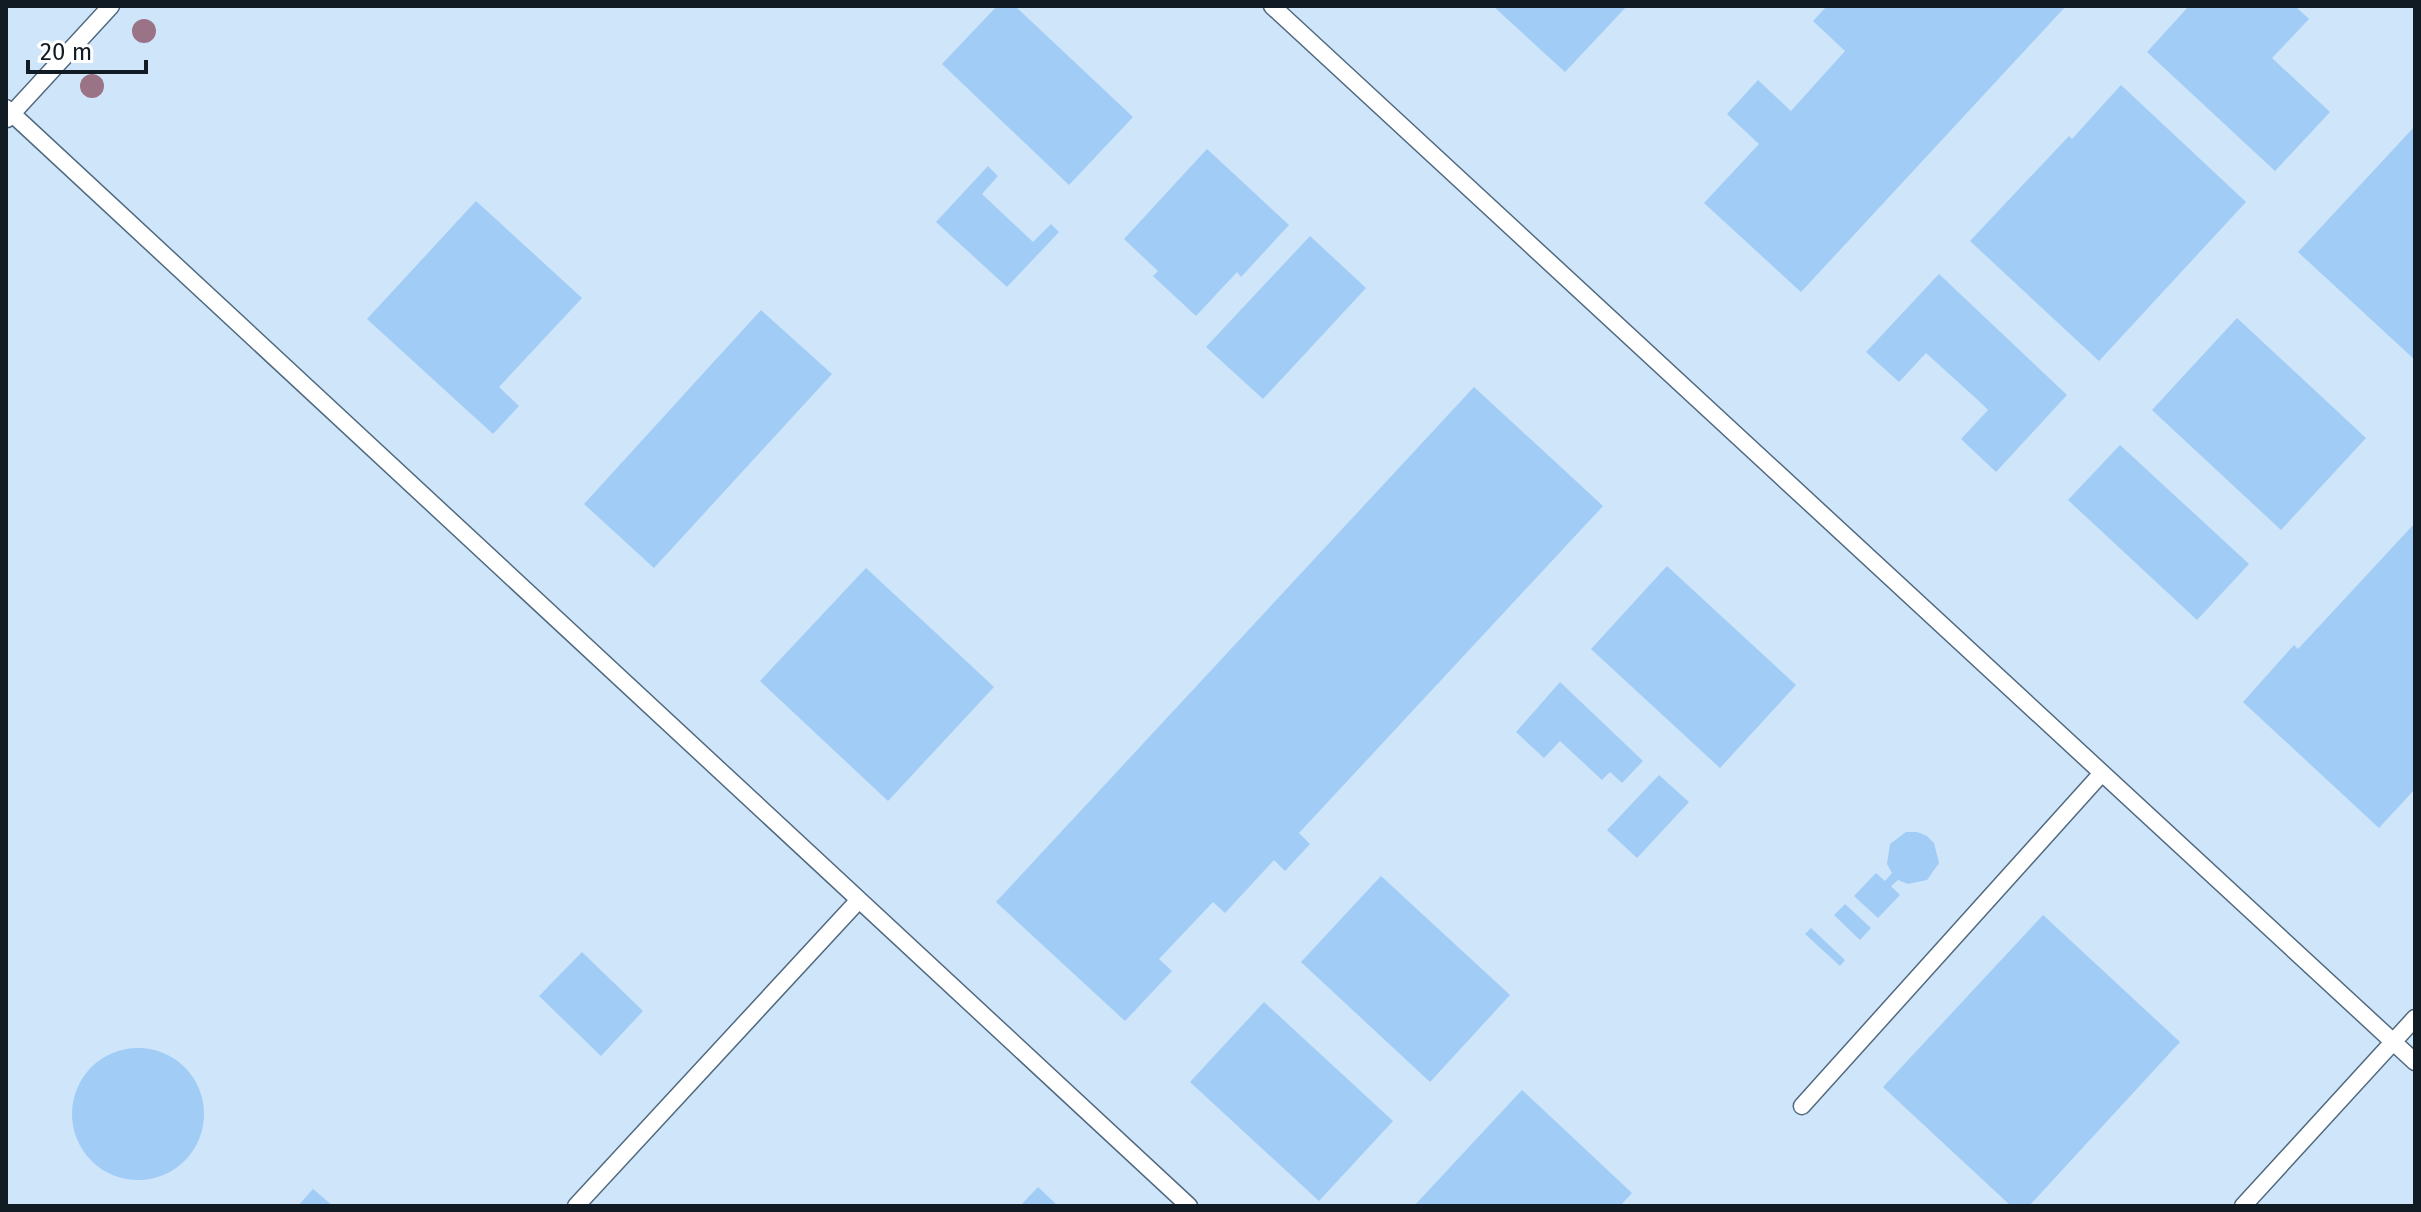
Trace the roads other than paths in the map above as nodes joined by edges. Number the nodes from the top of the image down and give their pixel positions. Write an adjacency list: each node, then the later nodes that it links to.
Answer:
1 (111, 6): 3 (lane)
2 (1272, 6): 4 (lane)
3 (8, 114): 5 (lane)
4 (2102, 773): 7 (lane); 9 (lane)
5 (858, 901): 10 (lane); 11 (lane)
6 (2415, 1018): 7 (lane)
7 (2393, 1042): 8 (lane); 12 (lane)
8 (2415, 1062)
9 (1802, 1106)
10 (576, 1206)
11 (1189, 1206)
12 (2243, 1206)

